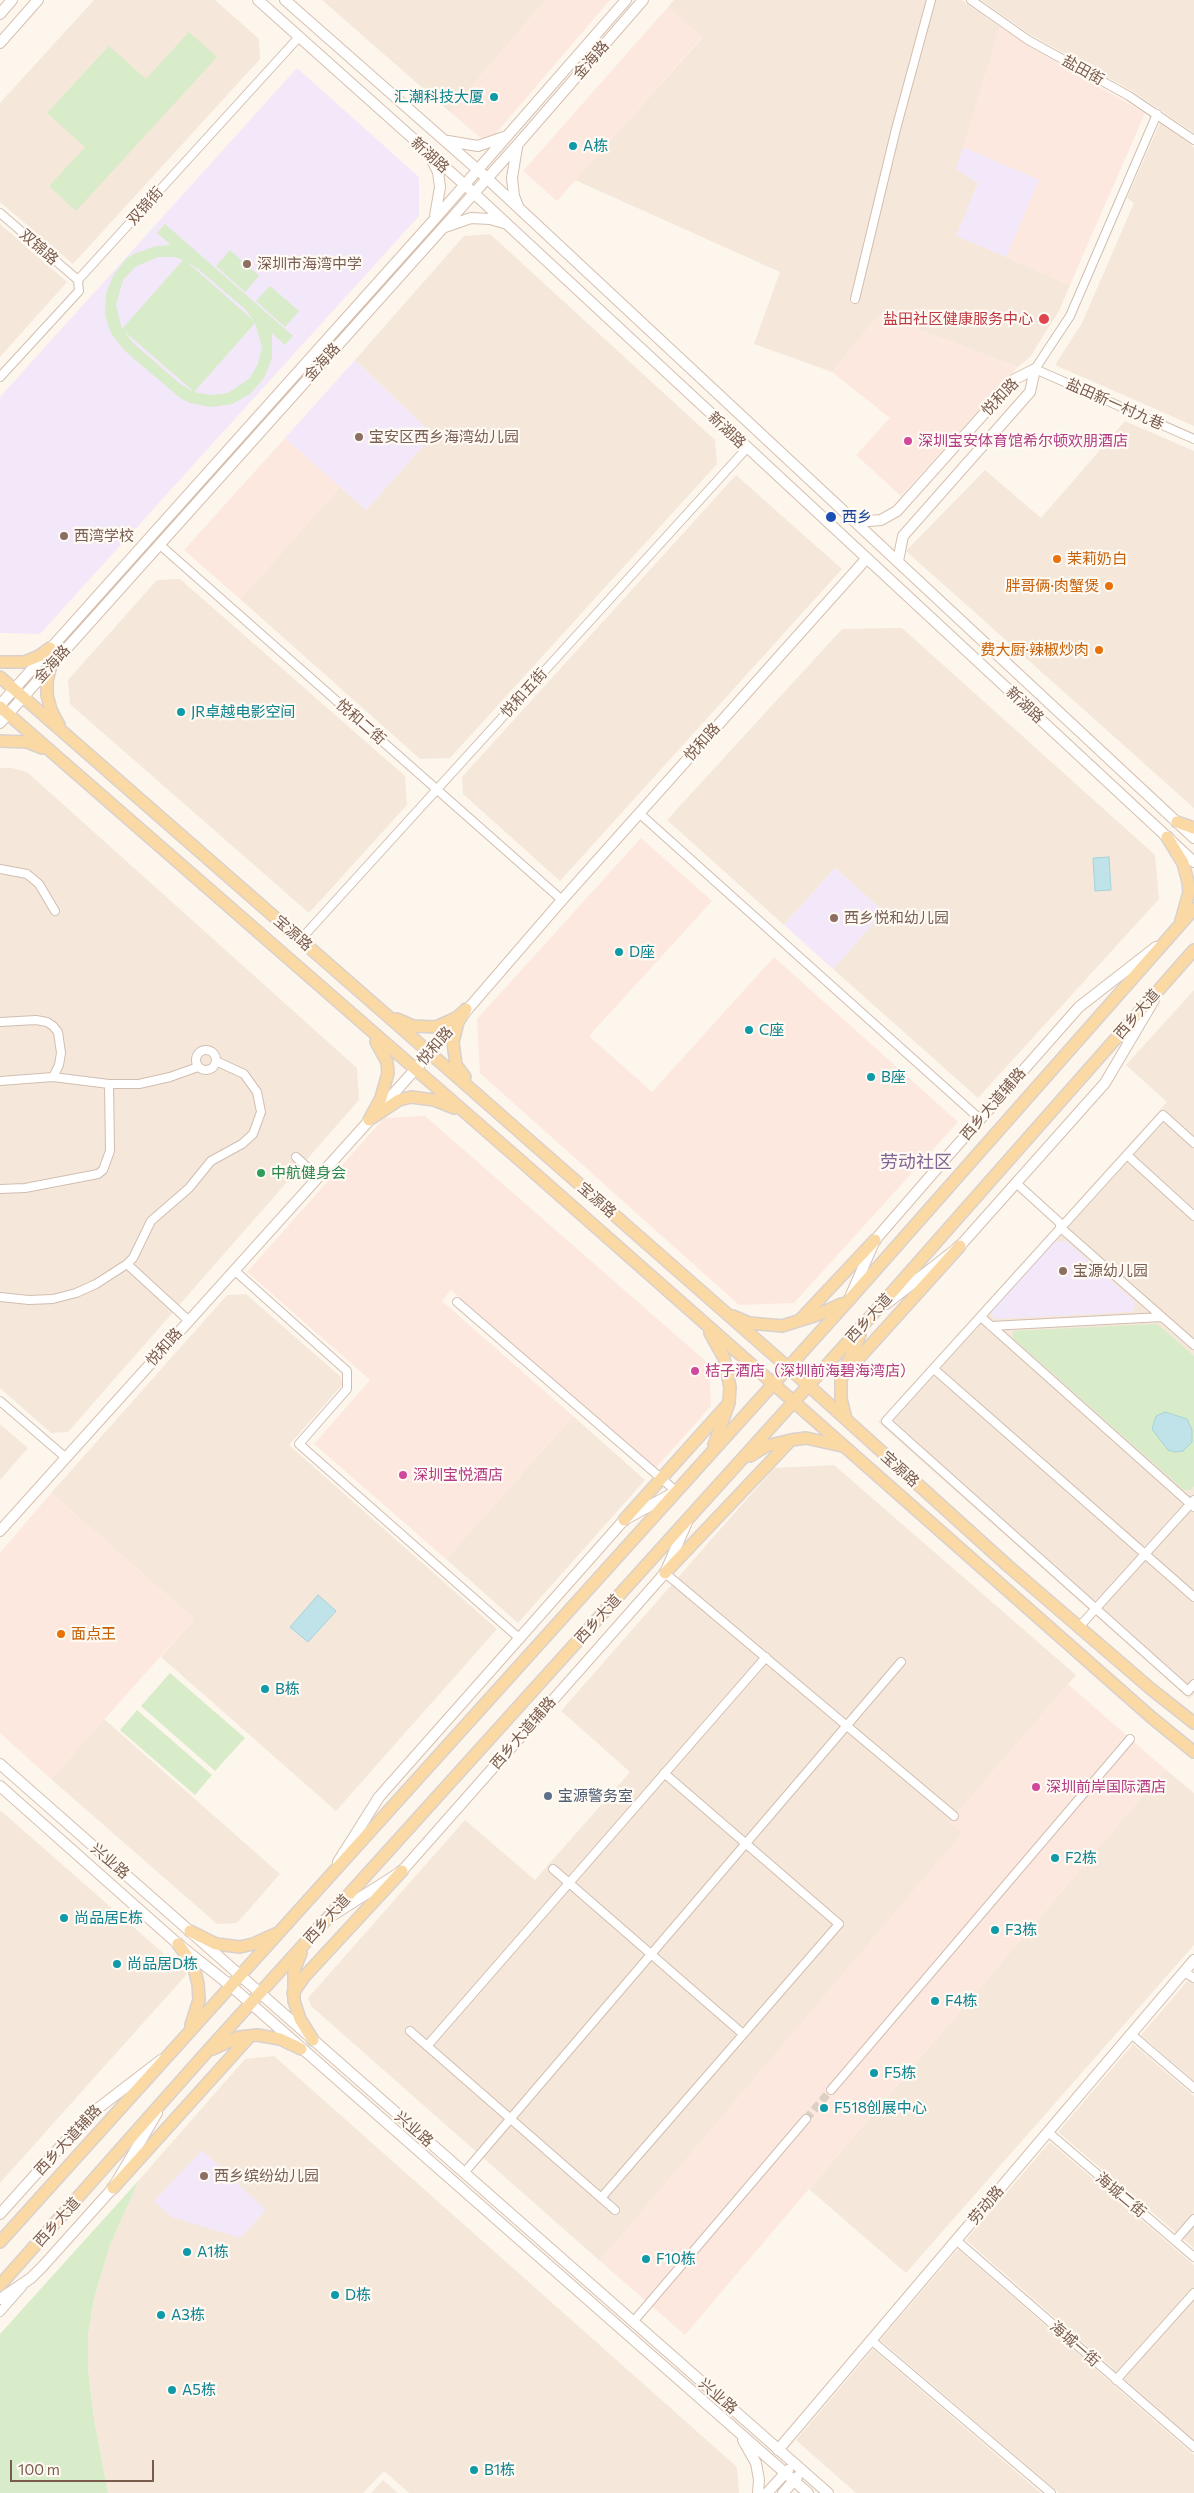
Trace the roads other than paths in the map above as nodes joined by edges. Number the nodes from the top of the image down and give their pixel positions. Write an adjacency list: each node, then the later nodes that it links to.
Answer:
1 (12, 0): 9 (street)
2 (38, 0): 11 (street)
3 (258, 0): 10 (street, 新湖路)
4 (285, 0): 14 (street, 新湖路)
5 (626, 0): 13 (street, 金海路)
6 (643, 0): 16 (street, 金海路)
7 (931, 0): 27 (street)
8 (971, 0): 12 (street, 盐田街)
9 (0, 14)
10 (299, 37): 17 (street, 新湖路); 26 (street, 双锦街)
11 (0, 43)
12 (1157, 114): 15 (street, 盐田街); 28 (street)
13 (512, 131): 14 (street); 18 (street, 金海路)
14 (442, 139): 18 (street, 新湖路)
15 (1194, 140)
16 (518, 144): 19 (street, 金海路); 22 (street)
17 (428, 153): 20 (street, 新湖路); 25 (street)
18 (478, 170): 19 (street, 新湖路); 20 (street, 金海路)
19 (487, 178): 21 (street, 金海路); 22 (street, 新湖路)
20 (465, 185): 21 (street, 新湖路); 25 (street, 金海路)
21 (473, 193): 24 (street, 新湖路); 25 (street, 金海路)
22 (520, 209): 32 (street, 新湖路)
23 (0, 213): 26 (street, 双锦路)
24 (507, 224): 25 (street); 31 (street, 新湖路)
25 (437, 225): 33 (street, 金海路); 36 (street, 金海路)
26 (78, 280): 29 (street, 双锦街)
27 (856, 299)
28 (1035, 369): 30 (street, 盐田新一村九巷); 32 (street, 悦和路); 35 (street, 悦和路)
29 (0, 377)
30 (1194, 439)
31 (746, 448): 34 (street, 新湖路); 47 (street, 悦和五街)
32 (856, 522): 35 (street, 新湖路)
33 (159, 544): 38 (street, 金海路); 47 (street, 悦和二街)
34 (867, 558): 48 (street, 悦和路); 51 (street, 新湖路)
35 (898, 561): 49 (street, 新湖路)
36 (50, 648): 37 (main road); 40 (street, 金海路)
37 (0, 662)
38 (51, 664): 41 (street, 金海路); 44 (main road)
39 (0, 678): 40 (main road, 宝源路)
40 (14, 689): 41 (main road, 宝源路); 42 (street, 金海路)
41 (23, 697): 42 (street, 金海路); 44 (main road, 宝源路)
42 (3, 708): 43 (street, 金海路); 46 (main road, 宝源路)
43 (0, 723)
44 (67, 737): 60 (main road, 宝源路)
45 (0, 741): 46 (main road)
46 (60, 760): 65 (main road, 宝源路)
47 (437, 789): 55 (street, 悦和二街); 60 (street, 悦和五街)
48 (639, 813): 55 (street, 悦和路); 77 (street)
49 (1177, 822): 50 (main road); 52 (street, 新湖路)
50 (1194, 828)
51 (1167, 837): 53 (street, 新湖路); 58 (main road)
52 (1194, 838)
53 (1194, 862)
54 (0, 869): 57 (street)
55 (562, 900): 63 (street, 悦和路)
56 (1194, 909): 58 (main road, 西乡大道)
57 (55, 912)
58 (1179, 926): 59 (main road, 西乡大道)
59 (1171, 936): 77 (street, 西乡大道辅路); 91 (main road, 西乡大道)
60 (301, 939): 64 (main road, 宝源路)
61 (1193, 951): 62 (main road, 西乡大道)
62 (1162, 986): 82 (street); 94 (main road, 西乡大道)
63 (466, 1009): 64 (main road); 67 (street, 悦和路); 74 (main road)
64 (382, 1010): 67 (main road, 宝源路)
65 (359, 1021): 70 (main road, 宝源路); 76 (main road)
66 (0, 1022): 71 (street)
67 (430, 1052): 70 (street, 悦和路); 74 (main road, 宝源路)
68 (216, 1061): 69 (street); 69 (street); 88 (street)
69 (198, 1066): 73 (street)
70 (414, 1070): 75 (main road, 宝源路); 76 (street, 悦和路)
71 (53, 1077): 72 (street); 73 (street)
72 (0, 1080)
73 (109, 1084): 83 (street)
74 (489, 1105): 92 (main road, 宝源路)
75 (469, 1116): 76 (main road); 95 (main road, 宝源路)
76 (369, 1120): 81 (street, 悦和路)
77 (980, 1120): 86 (street, 西乡大道辅路)
78 (1194, 1143): 79 (street)
79 (1127, 1155): 84 (street); 85 (street)
80 (296, 1157): 81 (street)
81 (318, 1177): 89 (street, 悦和路)
82 (1016, 1183): 85 (street); 87 (street)
83 (0, 1189)
84 (1194, 1216)
85 (1061, 1228): 96 (street); 97 (street)
86 (874, 1240): 91 (street, 西乡大道辅路); 99 (main road)
87 (960, 1246): 94 (street); 104 (main road)
88 (127, 1264): 90 (street); 98 (street)
89 (234, 1270): 98 (street, 悦和路); 129 (street)
90 (0, 1297)
91 (849, 1300): 99 (main road); 102 (main road, 西乡大道)
92 (711, 1301): 99 (main road); 102 (main road, 宝源路)
93 (457, 1302): 118 (street)
94 (872, 1315): 104 (main road); 106 (main road, 西乡大道)
95 (698, 1317): 105 (main road, 宝源路); 109 (main road)
96 (981, 1317): 100 (street); 103 (street)
97 (1162, 1317): 100 (street); 101 (street)
98 (188, 1320): 115 (street, 悦和路)
99 (798, 1322)
100 (991, 1326): 120 (street)
101 (1192, 1340)
102 (788, 1368): 105 (main road, 西乡大道); 106 (main road, 宝源路)
103 (934, 1369): 124 (street); 127 (street)
104 (841, 1378): 110 (main road)
105 (773, 1383): 108 (main road, 宝源路); 114 (main road, 西乡大道)
106 (808, 1386): 108 (main road, 西乡大道); 110 (main road, 宝源路)
107 (0, 1401): 115 (street)
108 (794, 1401): 112 (main road, 宝源路); 117 (main road, 西乡大道)
109 (729, 1403): 114 (main road); 118 (main road)
110 (847, 1421): 113 (main road, 宝源路)
111 (790, 1440): 112 (main road); 117 (main road); 125 (main road)
112 (844, 1446): 116 (main road, 宝源路)
113 (879, 1449): 116 (main road); 128 (main road, 宝源路)
114 (708, 1455): 119 (main road, 西乡大道)
115 (64, 1457): 123 (street, 悦和路)
116 (864, 1464): 136 (main road, 宝源路)
117 (733, 1469): 121 (main road, 西乡大道)
118 (662, 1478): 119 (street); 122 (main road)
119 (676, 1492): 122 (street); 144 (main road, 西乡大道)
120 (1193, 1504): 124 (street)
121 (689, 1518): 125 (street, 西乡大道辅路); 146 (main road, 西乡大道)
122 (624, 1520): 129 (street)
123 (0, 1531)
124 (1145, 1554): 126 (street); 127 (street)
125 (665, 1573): 130 (street); 143 (street, 西乡大道辅路)
126 (1194, 1597)
127 (1096, 1609): 128 (street); 132 (street)
128 (1079, 1627): 133 (main road, 宝源路)
129 (519, 1638): 144 (street)
130 (766, 1657): 134 (street); 138 (street)
131 (901, 1662): 134 (street)
132 (1194, 1684)
133 (1194, 1723)
134 (847, 1725): 140 (street); 141 (street)
135 (1130, 1739): 171 (street)
136 (1194, 1752)
137 (0, 1764): 148 (street, 兴业路)
138 (664, 1773): 141 (street); 145 (street)
139 (0, 1786): 150 (street, 兴业路)
140 (954, 1816)
141 (746, 1844): 151 (street); 161 (street)
142 (553, 1869): 145 (street)
143 (402, 1871): 146 (street, 西乡大道辅路); 157 (main road)
144 (324, 1883): 147 (main road, 西乡大道)
145 (569, 1883): 151 (street); 166 (street)
146 (326, 1920): 149 (main road, 西乡大道)
147 (285, 1928): 148 (main road); 154 (main road, 西乡大道)
148 (190, 1931): 154 (street, 兴业路)
149 (309, 1939): 157 (main road); 158 (main road, 西乡大道)
150 (178, 1944): 156 (street, 兴业路); 164 (main road)
151 (651, 1954): 161 (street); 173 (street)
152 (1194, 1960): 153 (street, 劳动路)
153 (1184, 1972): 155 (street); 162 (street, 劳动路)
154 (240, 1976): 156 (main road, 西乡大道); 158 (street, 兴业路)
155 (1194, 1978)
156 (231, 1986): 159 (street, 兴业路); 164 (main road, 西乡大道)
157 (293, 1993): 165 (main road)
158 (260, 1994): 159 (main road, 西乡大道); 165 (street, 兴业路)
159 (251, 2004): 167 (street, 兴业路); 169 (main road, 西乡大道)
160 (410, 2031): 166 (street)
161 (743, 2034): 178 (street)
162 (1131, 2034): 170 (street); 175 (street, 劳动路)
163 (250, 2036): 167 (main road); 169 (main road); 177 (main road)
164 (183, 2038): 168 (main road, 西乡大道)
165 (313, 2040): 176 (street, 兴业路)
166 (427, 2046): 173 (street)
167 (301, 2049): 194 (street, 兴业路)
168 (168, 2055): 180 (street, 西乡大道辅路); 184 (main road, 西乡大道)
169 (204, 2055): 172 (main road, 西乡大道)
170 (1194, 2088)
171 (831, 2090)
172 (163, 2102): 177 (street); 187 (main road, 西乡大道)
173 (511, 2119): 176 (street); 178 (street)
174 (806, 2119): 191 (street)
175 (1048, 2132): 182 (street, 劳动路); 183 (street, 海城二街)
176 (464, 2173): 191 (street, 兴业路)
177 (113, 2188): 186 (street)
178 (601, 2198): 179 (street)
179 (615, 2210)
180 (0, 2214)
181 (1194, 2219): 183 (street)
182 (956, 2240): 192 (street, 劳动路); 193 (street, 海城一街)
183 (1175, 2241): 185 (street, 海城二街)
184 (0, 2242)
185 (1194, 2257)
186 (31, 2278): 189 (street); 190 (street)
187 (0, 2286)
188 (1194, 2293): 193 (street)
189 (0, 2299)
190 (0, 2312)
191 (633, 2322): 196 (street, 兴业路)
192 (871, 2340): 196 (street, 劳动路); 206 (street)
193 (1116, 2380): 195 (street, 海城一街)
194 (737, 2431): 199 (street, 兴业路); 201 (street)
195 (1194, 2448)
196 (778, 2450): 197 (street, 兴业路)
197 (794, 2463): 198 (street, 兴业路); 199 (street)
198 (802, 2471): 200 (street); 205 (street, 兴业路)
199 (785, 2473): 200 (street, 兴业路); 202 (street)
200 (794, 2481): 203 (street); 204 (street, 兴业路)
201 (758, 2493)
202 (767, 2493)
203 (783, 2493)
204 (808, 2493)
205 (828, 2493)
206 (1051, 2493)

